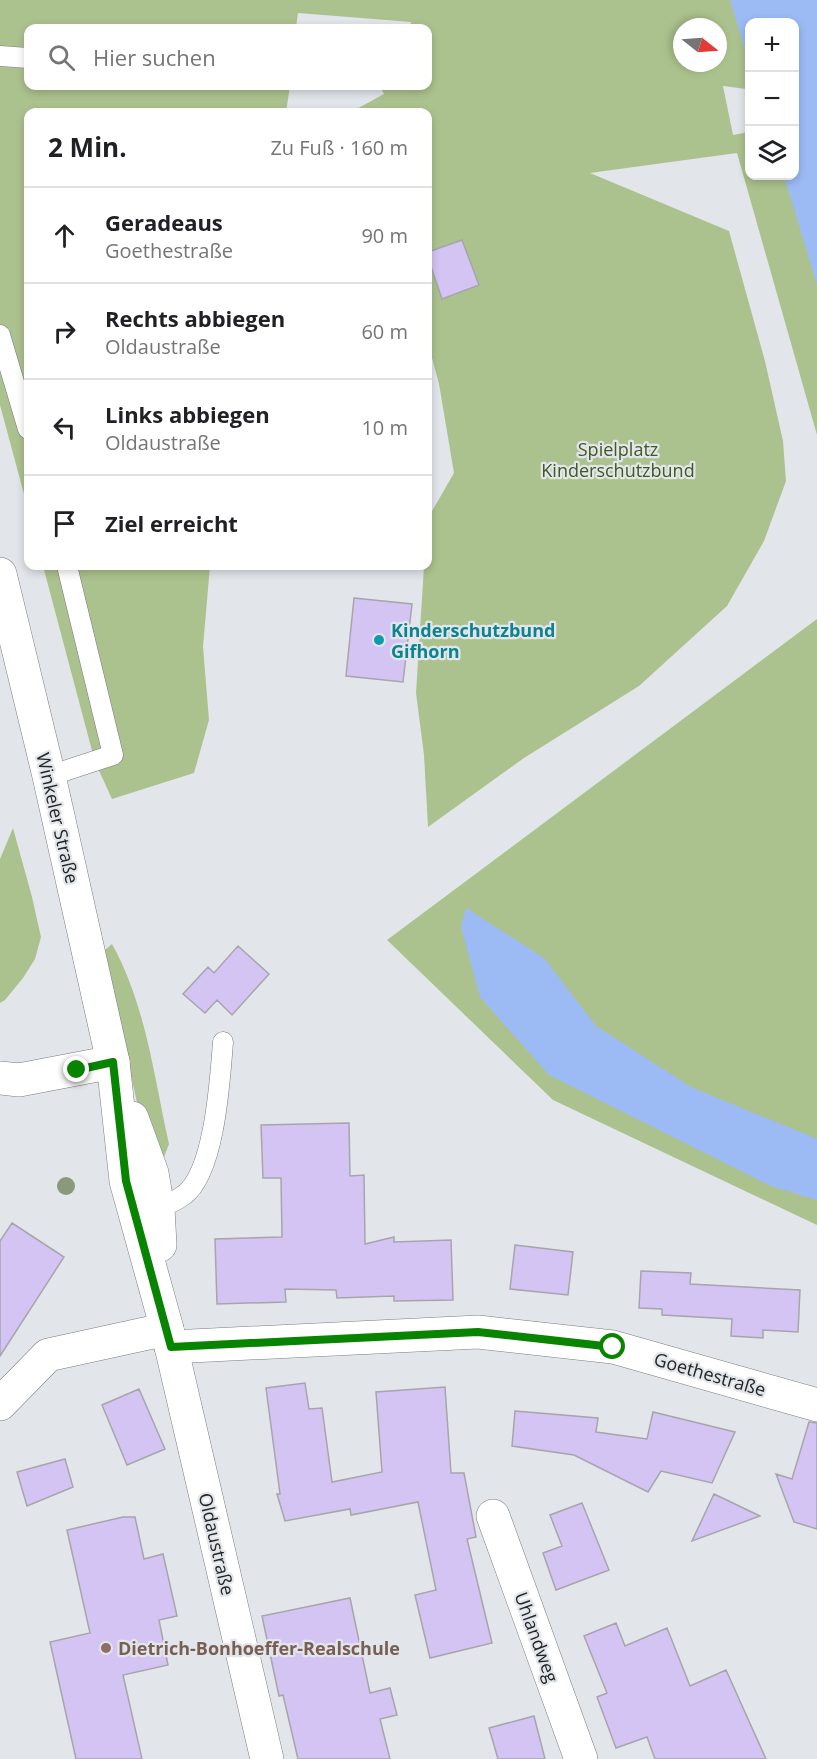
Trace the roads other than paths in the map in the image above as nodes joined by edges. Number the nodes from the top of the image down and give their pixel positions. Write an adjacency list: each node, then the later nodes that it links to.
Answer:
1 (0, 56): 2 (lane)
2 (24, 58)
3 (0, 335): 4 (lane)
4 (24, 416)
5 (68, 570): 7 (lane)
6 (0, 574): 7 (street, Winkeler Straße)
7 (49, 776): 9 (street, Winkeler Straße)
8 (224, 1042): 11 (lane)
9 (113, 1062): 10 (street); 11 (street, Oldaustraße)
10 (0, 1078)
11 (147, 1211): 12 (street, Oldaustraße)
12 (169, 1338): 13 (street, Goethestraße); 14 (street, Goethestraße); 16 (street, Oldaustraße)
13 (0, 1404)
14 (817, 1405)
15 (493, 1516): 17 (street, Uhlandweg)
16 (267, 1759)
17 (582, 1759)

